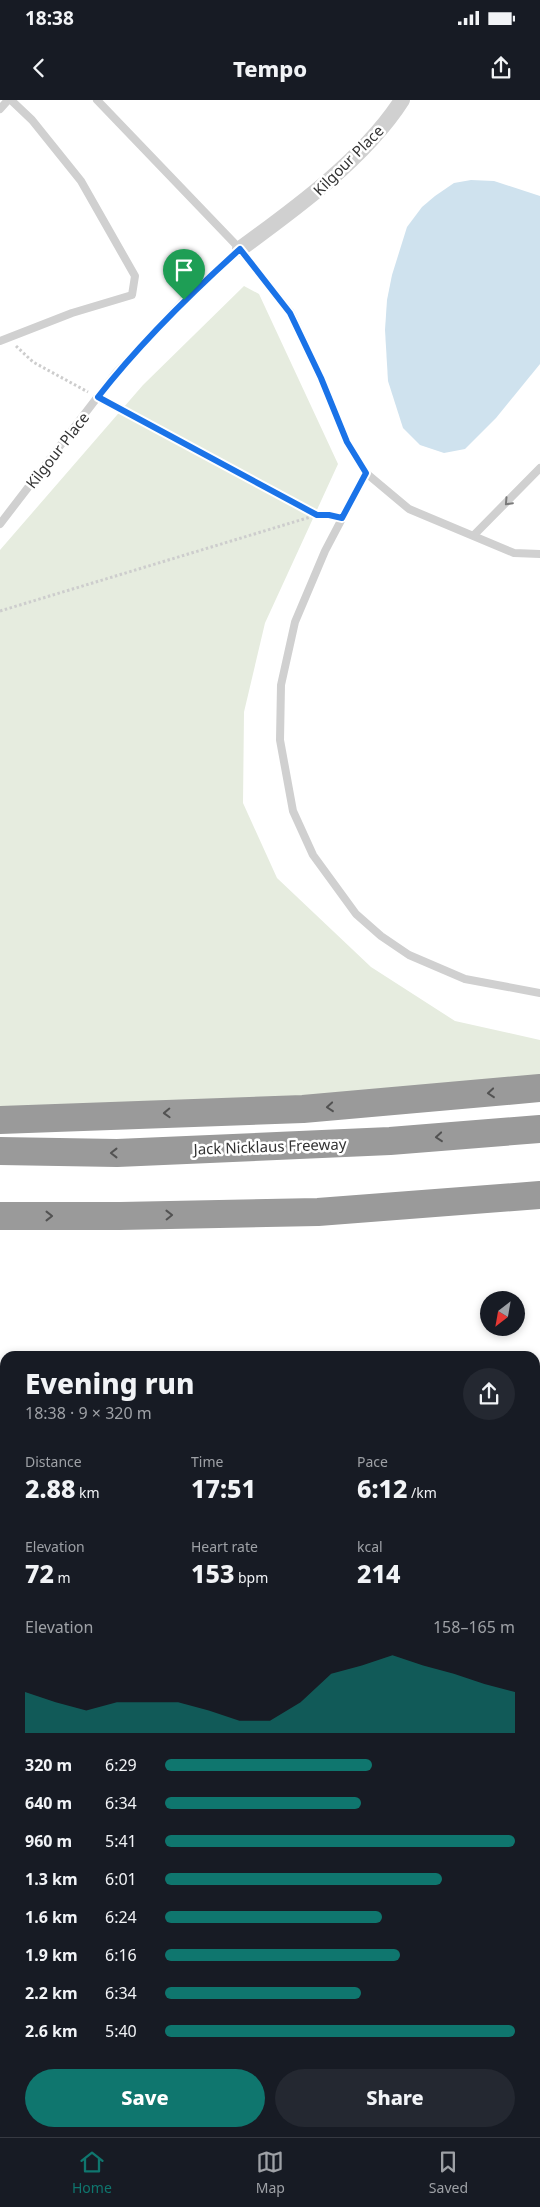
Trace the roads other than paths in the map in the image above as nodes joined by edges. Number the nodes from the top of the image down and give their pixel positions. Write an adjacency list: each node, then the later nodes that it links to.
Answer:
1 (10, 100): 4 (lane); 6 (lane)
2 (98, 100): 5 (lane)
3 (402, 100): 5 (street, Kilgour Place)
4 (0, 109)
5 (240, 249): 8 (lane); 9 (lane, Kilgour Place)
6 (4, 339)
7 (540, 468): 10 (lane, one-way to 10)
8 (366, 473): 10 (lane); 12 (lane)
9 (0, 524)
10 (474, 535): 11 (lane)
11 (540, 554)
12 (540, 993)
13 (540, 1088): 14 (highway, one-way to 14)
14 (0, 1120)
15 (540, 1129): 16 (highway, Jack Nicklaus Freeway, one-way to 16)
16 (0, 1151)
17 (540, 1195): 18 (highway)
18 (318, 1212): 19 (highway); 20 (highway, one-way to 18)
19 (540, 1212)
20 (0, 1216)

